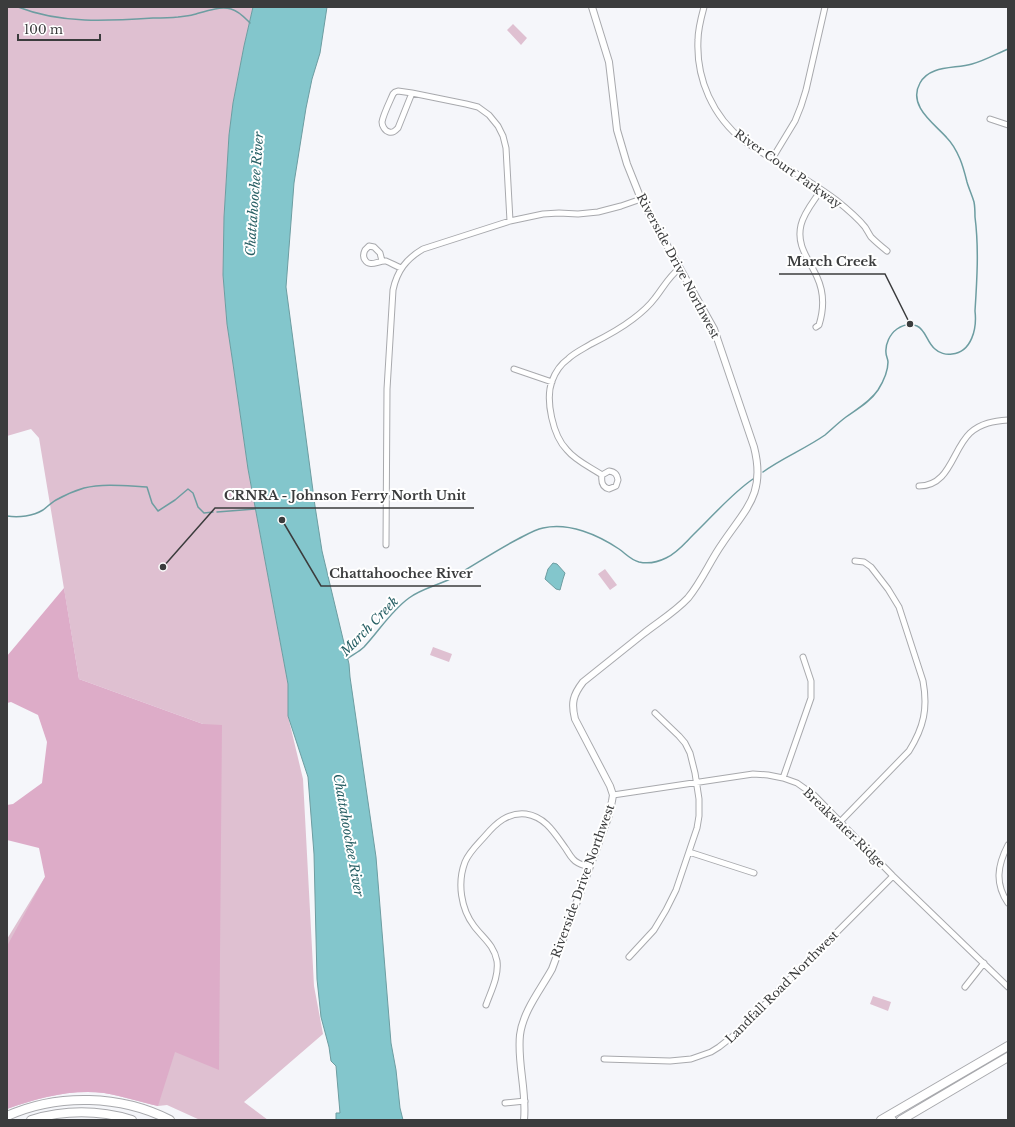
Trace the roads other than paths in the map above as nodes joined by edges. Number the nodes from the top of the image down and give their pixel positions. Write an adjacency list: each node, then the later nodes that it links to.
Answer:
1 (592, 7): 9 (street, Riverside Drive Northwest)
2 (704, 7): 7 (street, River Court Parkway)
3 (825, 7): 7 (street)
4 (412, 93): 4 (street); 10 (street)
5 (990, 119): 6 (street)
6 (1008, 125)
7 (772, 159): 8 (street, River Court Parkway)
8 (821, 190): 11 (street, River Court Parkway); 15 (street)
9 (641, 198): 10 (street); 14 (street, Riverside Drive Northwest)
10 (510, 221): 13 (street)
11 (887, 251)
12 (382, 261): 13 (street)
13 (401, 268): 21 (street)
14 (680, 268): 17 (street); 27 (street, Riverside Drive Northwest)
15 (816, 327)
16 (514, 369): 17 (street)
17 (552, 382): 19 (street)
18 (1008, 420): 20 (street)
19 (602, 475)
20 (919, 486)
21 (386, 545)
22 (855, 561): 28 (street)
23 (803, 657): 25 (street)
24 (655, 713): 26 (street)
25 (783, 778): 26 (street, Breakwater Ridge); 28 (street, Breakwater Ridge)
26 (696, 782): 27 (street, Breakwater Ridge); 30 (street)
27 (613, 795): 31 (street, Riverside Drive Northwest)
28 (840, 822): 33 (street, Breakwater Ridge)
29 (1008, 845): 34 (street)
30 (689, 852): 32 (street); 35 (street)
31 (589, 867): 39 (street); 43 (street, Riverside Drive Northwest)
32 (754, 873)
33 (893, 876): 36 (street, Breakwater Ridge); 42 (street, Landfall Road Northwest)
34 (1008, 903)
35 (629, 957)
36 (984, 963): 37 (street); 38 (street, Breakwater Ridge)
37 (965, 987)
38 (1008, 987)
39 (486, 1005)
40 (1008, 1046): 46 (main road)
41 (1008, 1057): 52 (main road)
42 (604, 1059)
43 (525, 1101): 44 (street); 50 (street, Riverside Drive Northwest)
44 (505, 1103)
45 (7, 1116): 49 (main road)
46 (892, 1117): 51 (main road)
47 (31, 1120): 48 (main road)
48 (132, 1120)
49 (170, 1120)
50 (524, 1120)
51 (881, 1120)
52 (901, 1120)

